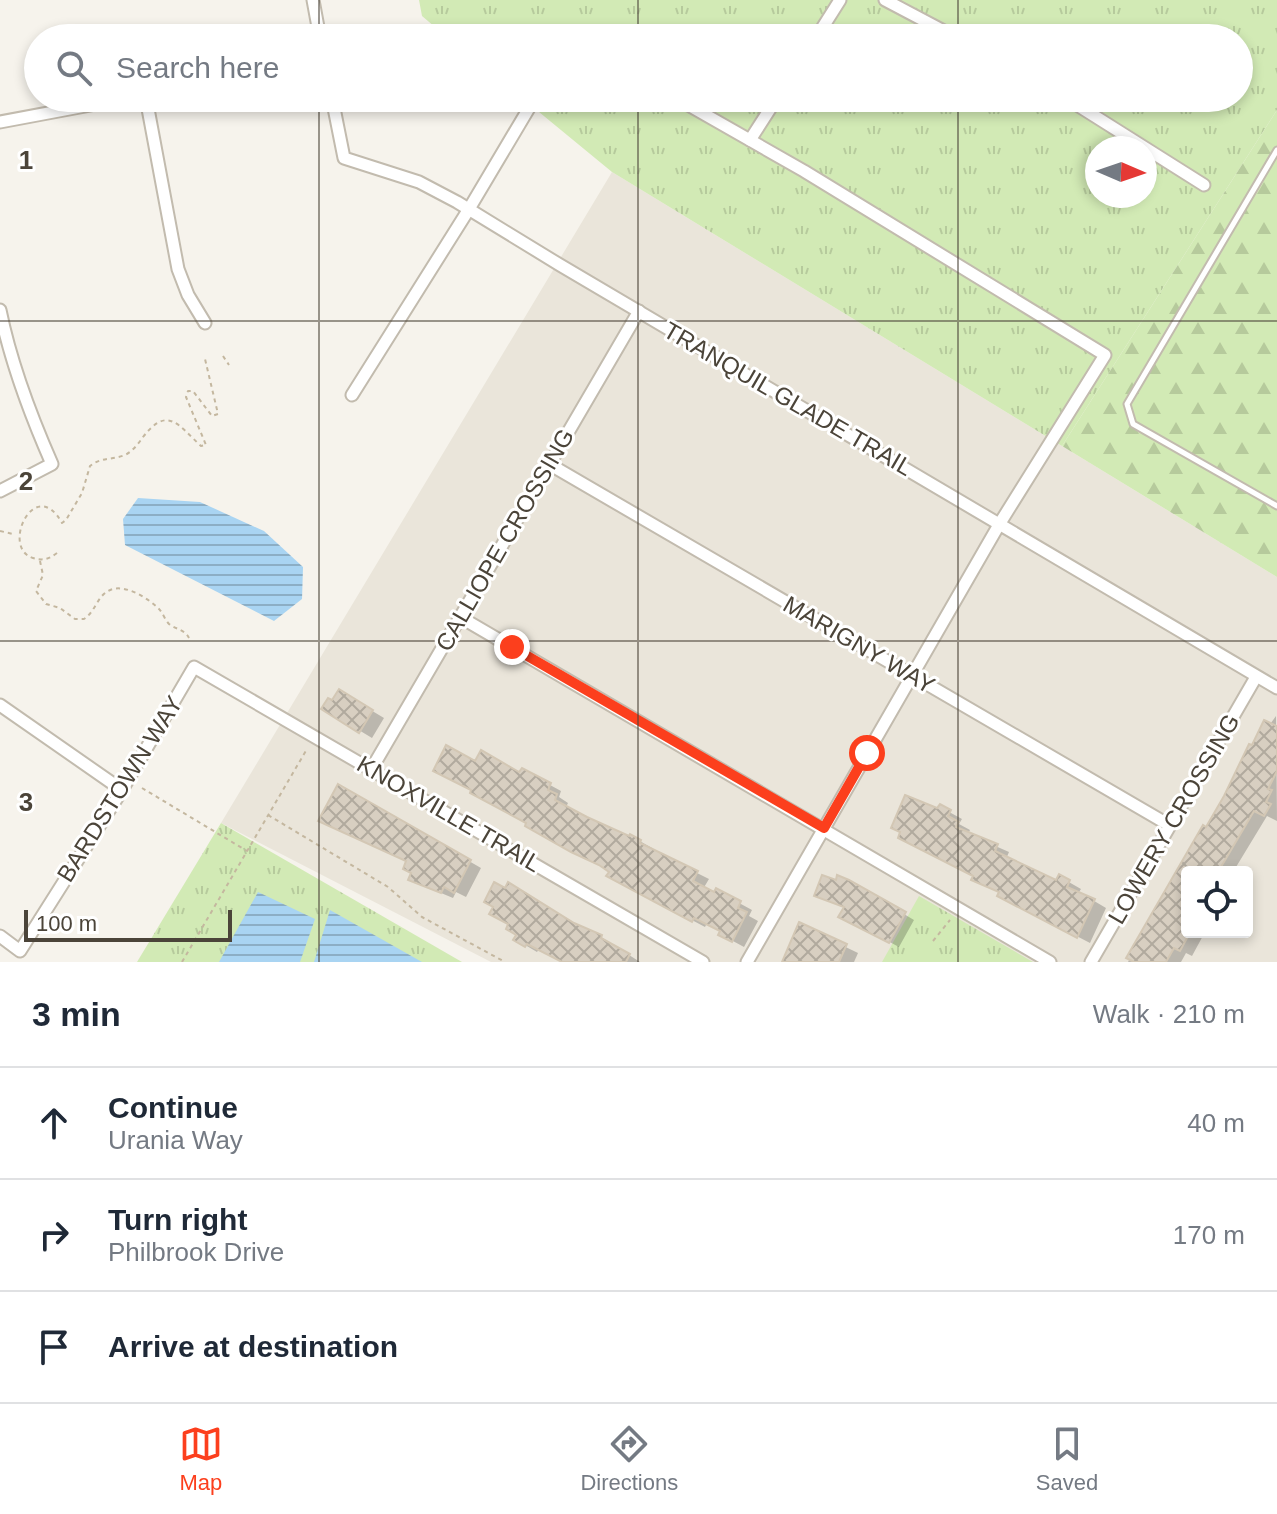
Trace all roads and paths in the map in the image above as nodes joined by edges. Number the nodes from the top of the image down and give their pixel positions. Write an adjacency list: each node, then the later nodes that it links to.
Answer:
1 (313, 0): 4 (street)
2 (840, 0): 5 (street)
3 (885, 0): 6 (street)
4 (317, 24)
5 (825, 24)
6 (930, 24)
7 (53, 112): 14 (street)
8 (149, 112): 21 (street)
9 (335, 112): 18 (street, TRANQUIL GLADE TRAIL)
10 (527, 112): 18 (street)
11 (701, 112): 15 (street)
12 (768, 112): 15 (street)
13 (1088, 112): 17 (street)
14 (0, 122)
15 (750, 140): 30 (street)
16 (1277, 150): 28 (lane)
17 (1204, 185)
18 (469, 209): 20 (street, TRANQUIL GLADE TRAIL); 25 (street)
19 (0, 310): 27 (street)
20 (639, 311): 26 (street, CALLIOPE CROSSING); 30 (street, TRANQUIL GLADE TRAIL)
21 (205, 323)
22 (223, 356): 24 (path)
23 (205, 359): 29 (path)
24 (229, 365)
25 (352, 395)
26 (549, 464): 36 (street, CALLIOPE CROSSING); 39 (street, MARIGNY WAY)
27 (0, 491)
28 (1277, 506)
29 (18, 518)
30 (1000, 523): 39 (street); 40 (street, TRANQUIL GLADE TRAIL)
31 (14, 526): 33 (path)
32 (0, 531): 33 (path)
33 (13, 534): 35 (path)
34 (57, 553): 35 (path)
35 (40, 560): 37 (path)
36 (460, 617): 44 (street, CALLIOPE CROSSING); 49 (street)
37 (189, 638)
38 (194, 667): 44 (street, KNOXVILLE TRAIL); 46 (street, BARDSTOWN WAY)
39 (912, 676): 48 (street, MARIGNY WAY); 49 (street)
40 (1256, 677): 41 (street, TRANQUIL GLADE TRAIL); 48 (street, LOWERY CROSSING)
41 (1277, 688)
42 (0, 705): 46 (street)
43 (308, 748): 47 (path)
44 (372, 768): 56 (street, KNOXVILLE TRAIL)
45 (142, 788): 50 (path)
46 (122, 790): 52 (street, BARDSTOWN WAY)
47 (268, 815): 50 (path); 55 (path)
48 (1169, 825): 59 (street, LOWERY CROSSING)
49 (824, 828): 57 (street); 58 (street)
50 (247, 851): 54 (path)
51 (951, 919): 53 (path)
52 (0, 936)
53 (933, 941)
54 (182, 962)
55 (505, 962)
56 (703, 962)
57 (747, 962)
58 (1050, 962)
59 (1091, 962)

